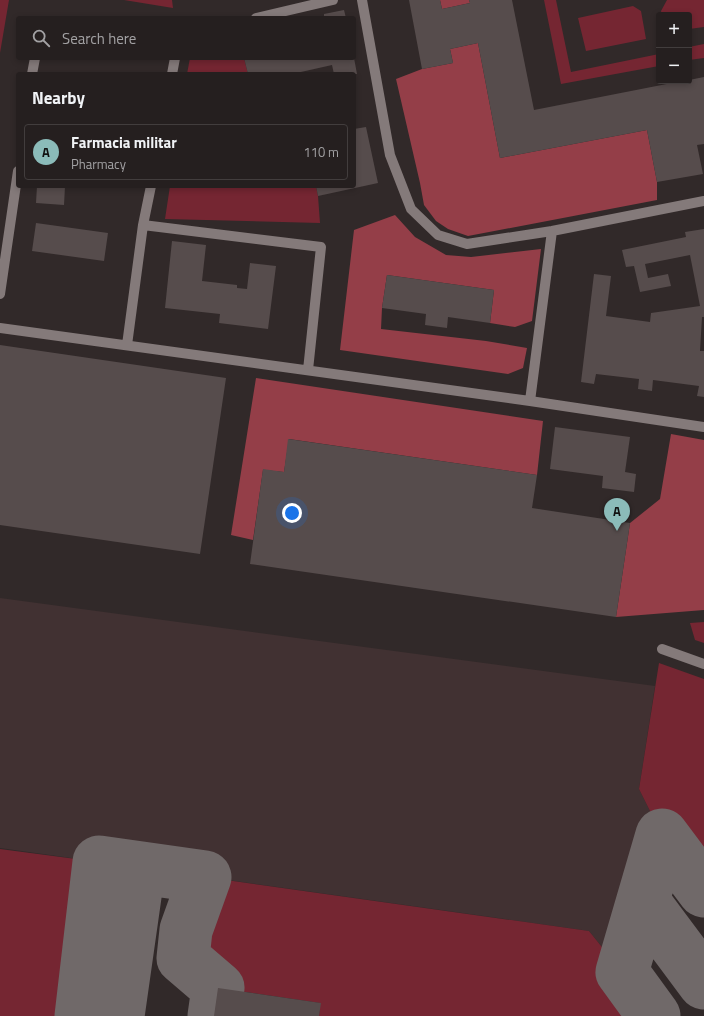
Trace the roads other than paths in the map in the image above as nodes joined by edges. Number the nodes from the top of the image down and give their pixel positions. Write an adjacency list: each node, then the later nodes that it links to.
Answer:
1 (333, 0): 3 (lane)
2 (362, 0): 12 (lane)
3 (265, 16)
4 (35, 60): 6 (lane)
5 (175, 60): 7 (lane)
6 (32, 72)
7 (172, 72)
8 (16, 185): 13 (lane)
9 (151, 188): 11 (lane)
10 (704, 201): 12 (lane)
11 (143, 225): 15 (lane); 16 (lane)
12 (552, 231): 17 (lane)
13 (0, 294)
14 (0, 328): 15 (lane)
15 (127, 345): 16 (lane)
16 (308, 370): 17 (lane)
17 (530, 401): 18 (lane)
18 (704, 427)
19 (662, 649): 20 (lane)
20 (704, 664)

